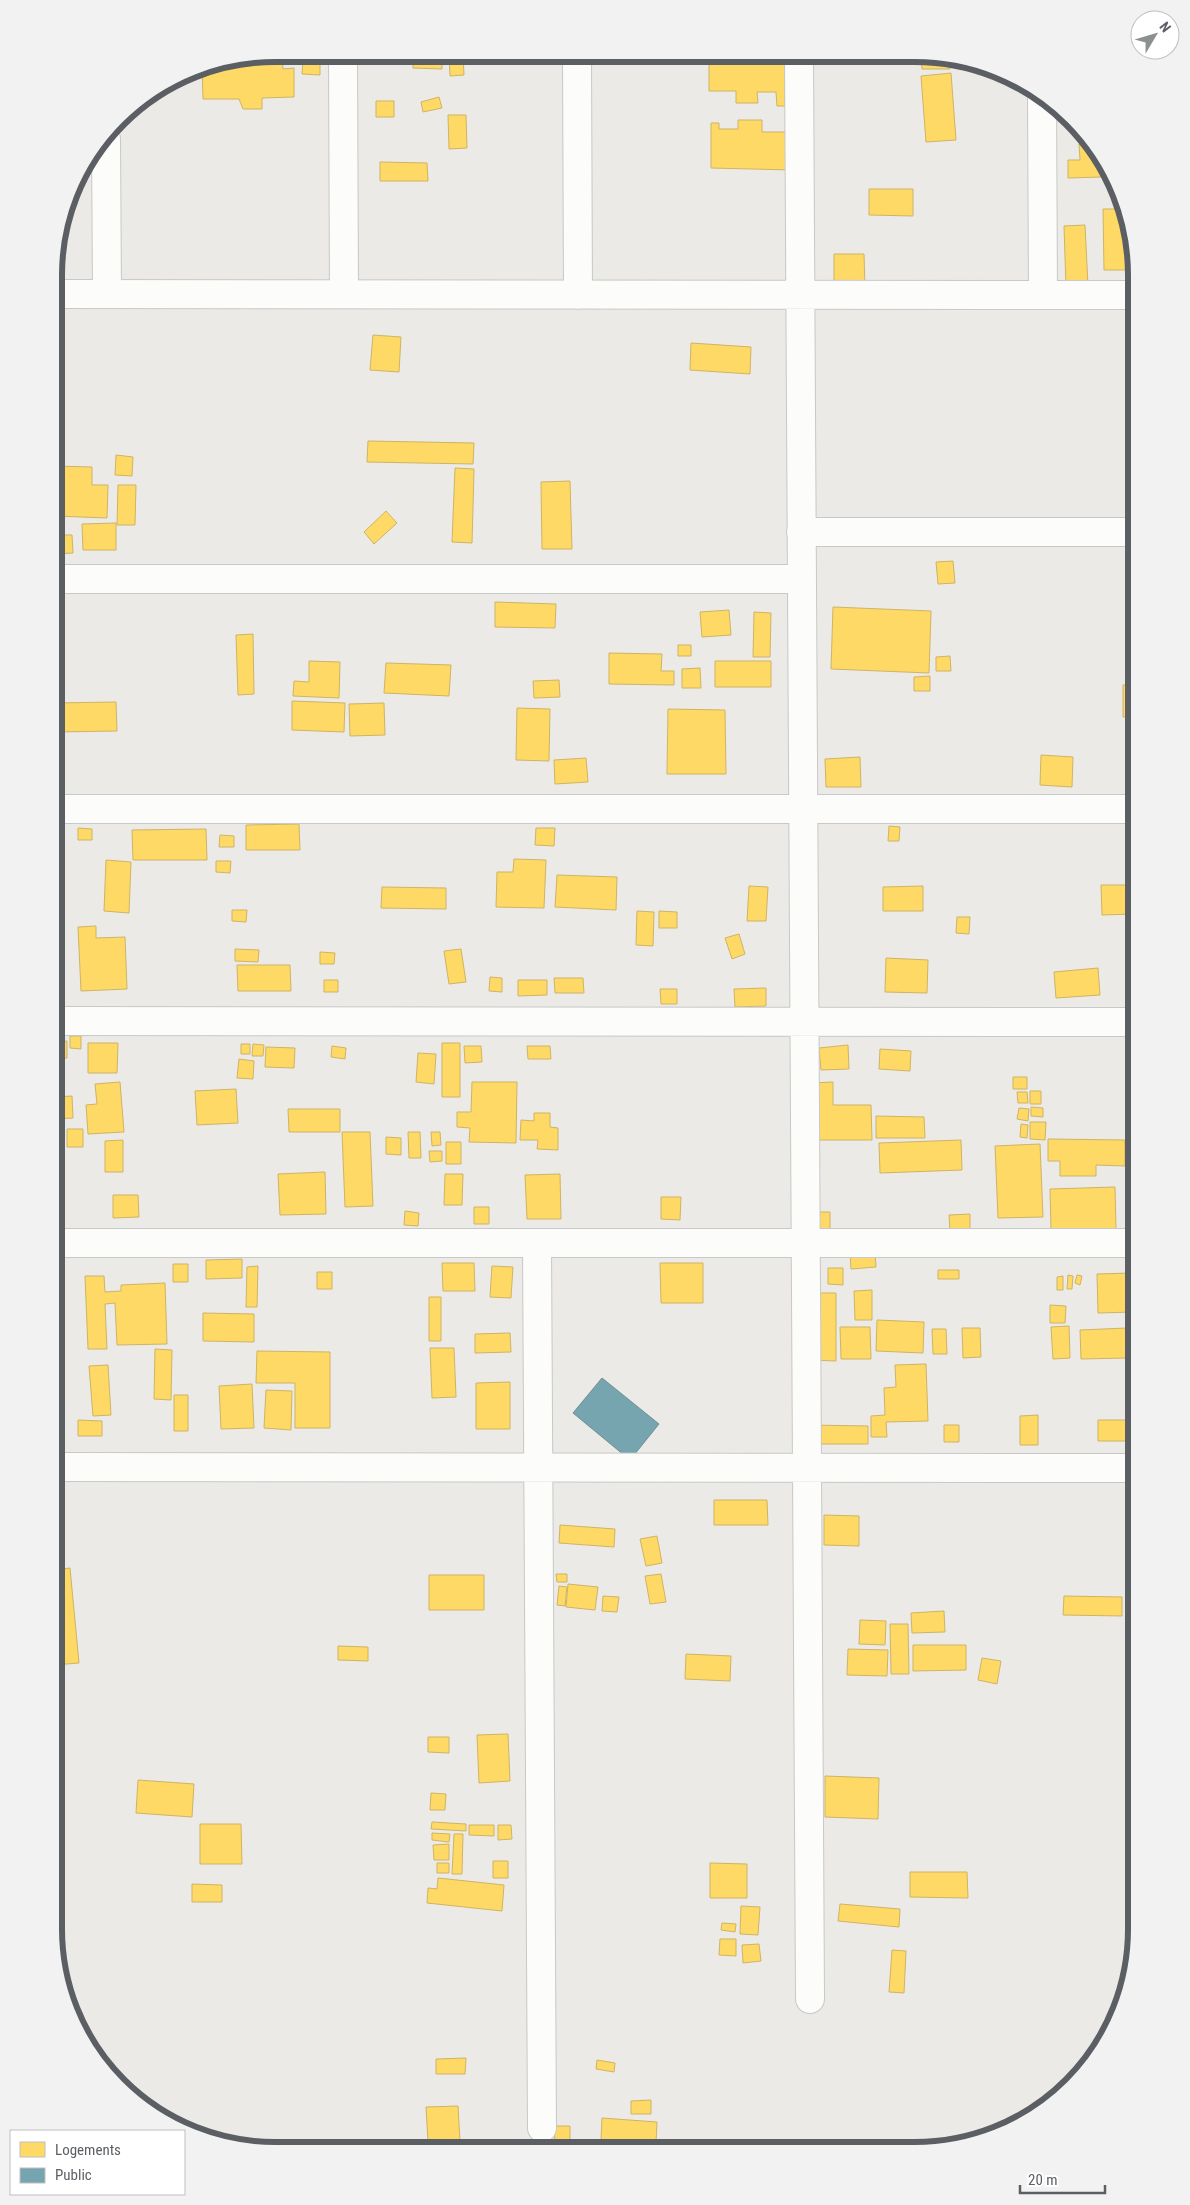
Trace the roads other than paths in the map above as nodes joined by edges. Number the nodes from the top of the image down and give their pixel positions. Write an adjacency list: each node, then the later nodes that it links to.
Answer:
1 (343, 62): 8 (street)
2 (577, 62): 9 (street)
3 (799, 62): 10 (street)
4 (1042, 105): 11 (street)
5 (106, 147): 7 (street)
6 (62, 294): 7 (street)
7 (107, 294): 8 (street)
8 (344, 294): 9 (street)
9 (578, 295): 10 (street)
10 (800, 295): 11 (street); 13 (street)
11 (1043, 295): 12 (street)
12 (1128, 295)
13 (801, 532): 14 (street); 16 (street)
14 (1128, 532)
15 (62, 579): 16 (street)
16 (802, 579): 18 (street)
17 (62, 808): 18 (street)
18 (803, 809): 19 (street); 21 (street)
19 (1128, 809)
20 (62, 1021): 21 (street)
21 (804, 1022): 22 (street); 25 (street)
22 (1128, 1022)
23 (62, 1243): 24 (street)
24 (537, 1243): 25 (street); 28 (street)
25 (806, 1243): 26 (street); 29 (street)
26 (1128, 1243)
27 (62, 1468): 28 (street)
28 (538, 1468): 29 (street); 32 (street)
29 (807, 1468): 30 (street); 31 (street)
30 (1128, 1468)
31 (810, 1999)
32 (542, 2128)

